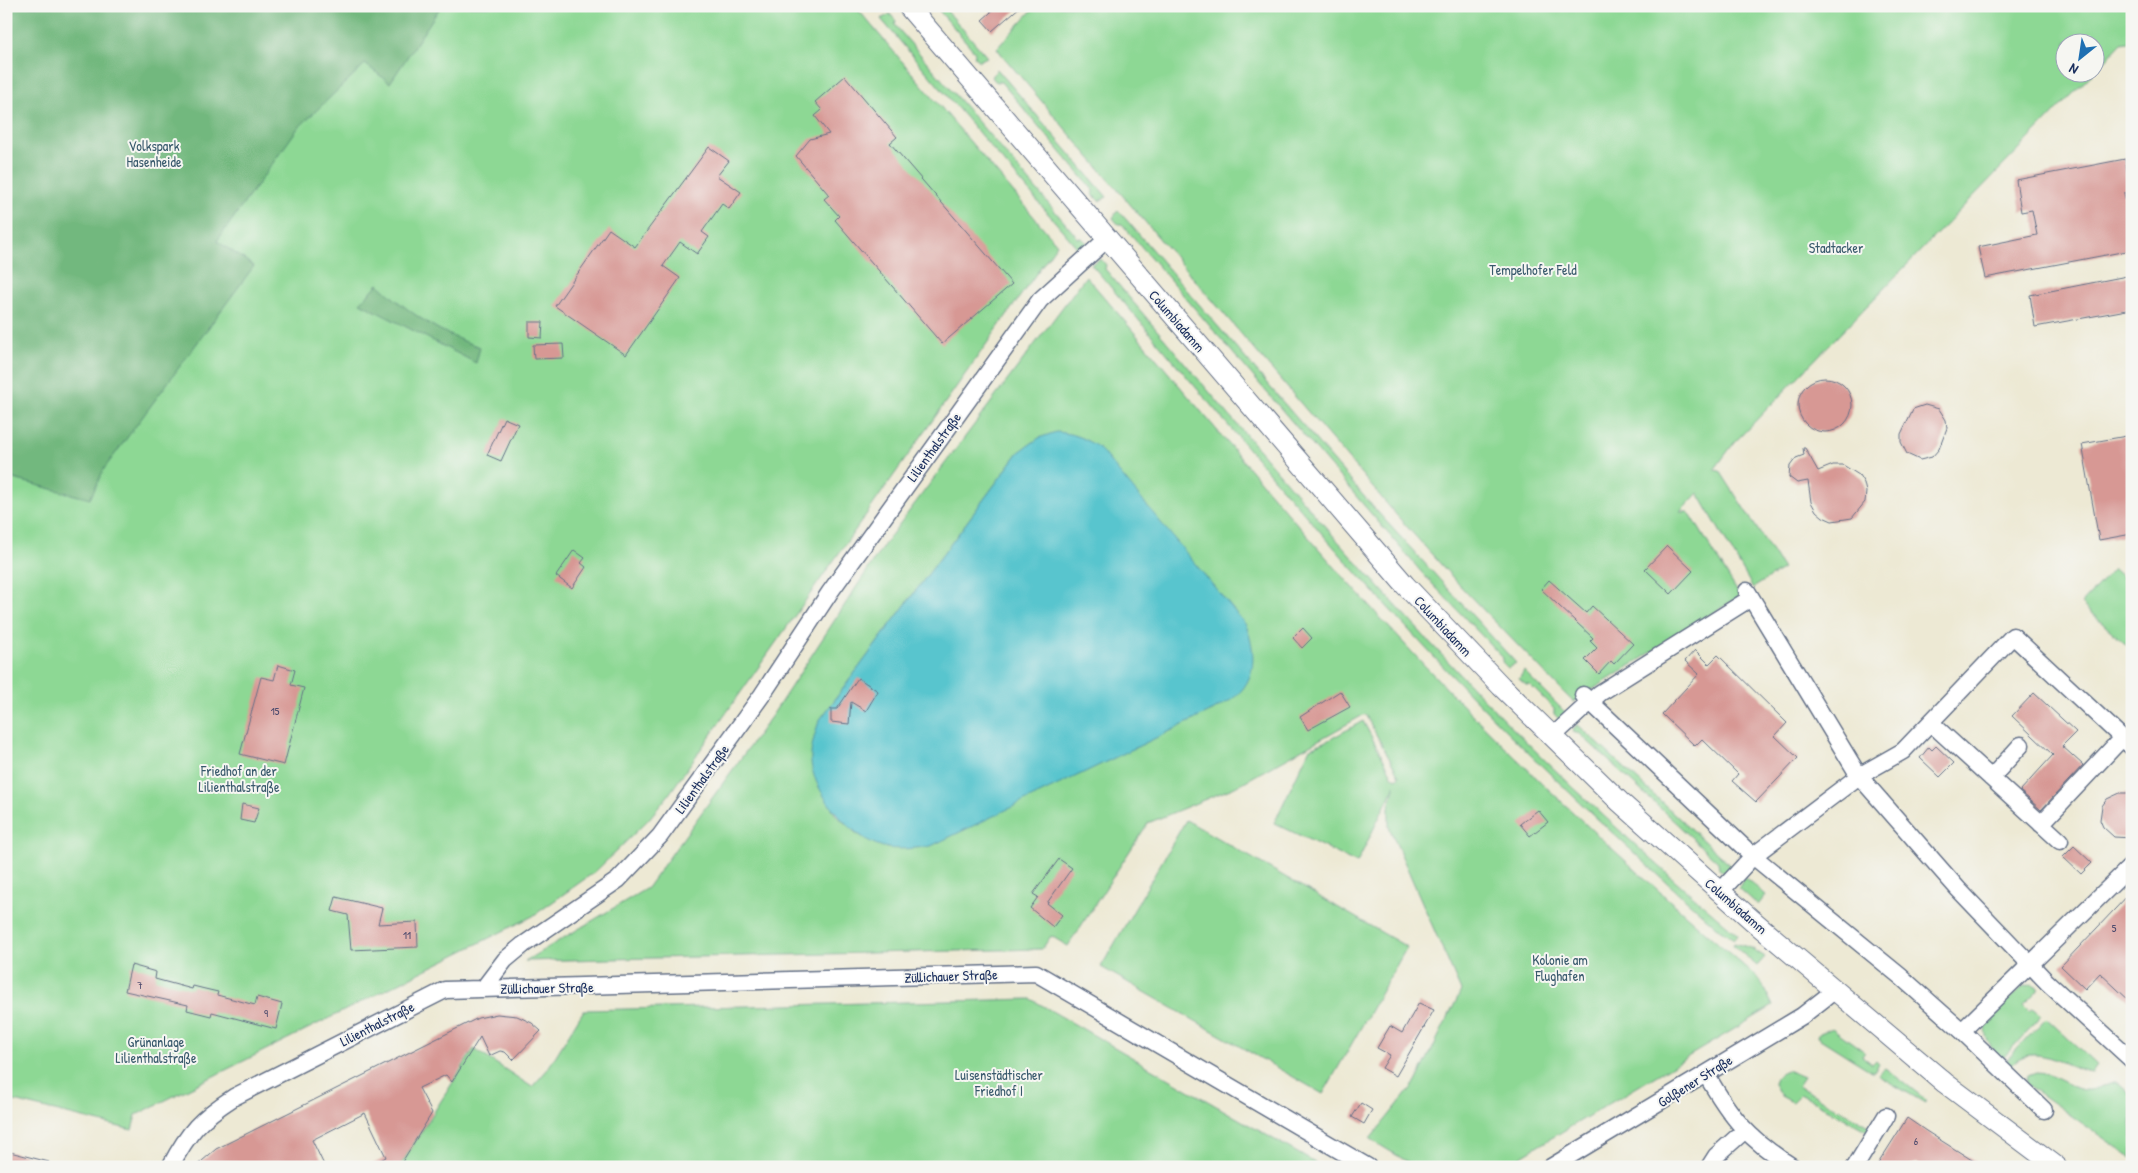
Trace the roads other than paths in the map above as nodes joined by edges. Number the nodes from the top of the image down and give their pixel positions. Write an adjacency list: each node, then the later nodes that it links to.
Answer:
1 (908, 6): 2 (main road, Columbiadamm)
2 (1107, 238): 5 (main road, Columbiadamm); 16 (street, Lilienthalstraße)
3 (1586, 699): 5 (street); 8 (street); 12 (street)
4 (1931, 723): 6 (street); 8 (street); 9 (street)
5 (1552, 737): 14 (main road, Columbiadamm)
6 (2127, 743): 10 (street)
7 (2021, 745): 9 (street)
8 (1859, 776): 12 (street); 15 (street)
9 (1990, 778): 10 (street)
10 (2041, 824): 11 (street)
11 (2060, 841)
12 (1753, 856): 14 (street); 18 (street)
13 (2132, 864): 15 (street)
14 (1720, 892): 17 (main road, Columbiadamm)
15 (2030, 964): 18 (street); 19 (street)
16 (483, 989): 25 (street, Lilienthalstraße); 26 (street, Züllichauer Straße)
17 (1834, 991): 20 (street, Golßener Straße); 30 (main road, Columbiadamm)
18 (1962, 1031): 21 (street)
19 (2132, 1060)
20 (1706, 1074): 23 (street); 24 (street, Golßener Straße)
21 (2044, 1110)
22 (1886, 1116): 29 (street)
23 (1744, 1131): 27 (street); 28 (street)
24 (1553, 1166)
25 (170, 1167)
26 (1368, 1167)
27 (1709, 1167)
28 (1793, 1167)
29 (1855, 1167)
30 (2057, 1167)

